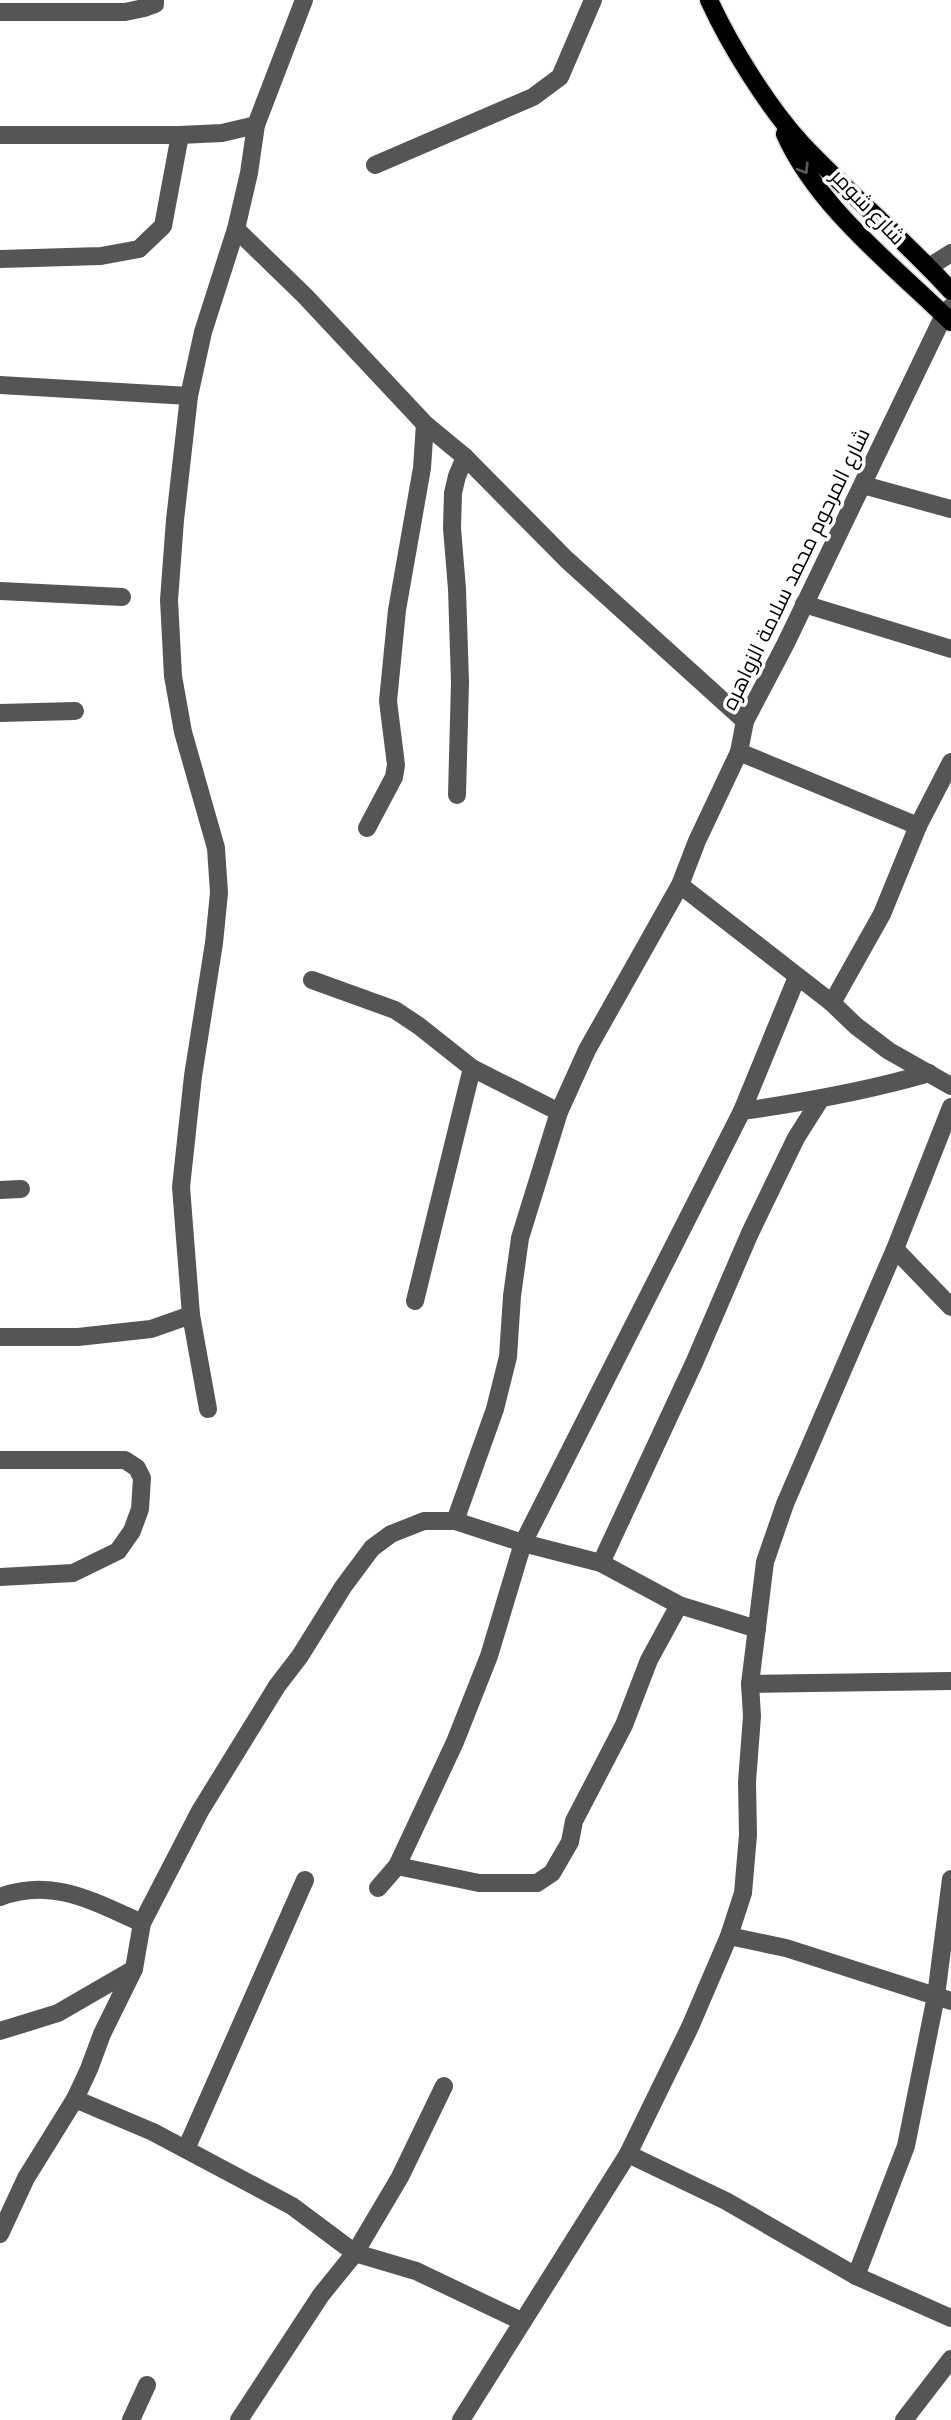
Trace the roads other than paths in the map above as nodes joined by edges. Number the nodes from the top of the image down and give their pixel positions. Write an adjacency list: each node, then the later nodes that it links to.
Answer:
1 (155, 0): 5 (street)
2 (304, 0): 7 (street)
3 (593, 0): 10 (street)
4 (709, 0): 6 (main road, شارع شومر)
5 (0, 12)
6 (774, 108): 14 (main road, شارع شومر); 16 (main road, شارع شومر, one-way to 16)
7 (256, 125): 9 (street); 11 (street)
8 (0, 135): 9 (street)
9 (180, 135): 13 (street)
10 (375, 165)
11 (236, 229): 18 (street); 19 (street)
12 (951, 253): 14 (street)
13 (0, 259)
14 (929, 267): 15 (main road, شارع شومر)
15 (951, 291)
16 (949, 315): 21 (street, شارع المرحوم محمد سلامة الزواهره)
17 (0, 385): 18 (street)
18 (189, 396): 51 (street)
19 (425, 424): 20 (street); 34 (street)
20 (465, 457): 29 (street); 32 (street)
21 (863, 485): 22 (street); 25 (street, شارع المرحوم محمد سلامة الزواهره)
22 (951, 509)
23 (0, 591): 24 (street)
24 (121, 597)
25 (804, 604): 26 (street); 29 (street, شارع المرحوم محمد سلامة الزواهره)
26 (951, 649)
27 (75, 711): 28 (street)
28 (0, 713)
29 (745, 721): 30 (street, شارع المرحوم محمد سلامة الزواهره)
30 (739, 752): 33 (street); 35 (street, شارع المرحوم محمد سلامة الزواهره)
31 (951, 762): 33 (street)
32 (457, 795)
33 (918, 826): 38 (street)
34 (367, 828)
35 (680, 885): 36 (street); 45 (street, شارع المرحوم محمد سلامة الزواهره)
36 (797, 977): 38 (street); 44 (street)
37 (312, 980): 39 (street)
38 (832, 1003): 40 (street)
39 (472, 1068): 45 (street); 49 (street)
40 (929, 1073): 41 (street); 42 (street)
41 (951, 1086)
42 (820, 1100): 44 (street); 57 (street)
43 (951, 1107): 48 (street)
44 (742, 1111): 56 (street)
45 (559, 1112): 55 (street, شارع المرحوم محمد سلامة الزواهره)
46 (21, 1189): 47 (street)
47 (0, 1190)
48 (895, 1249): 50 (street); 60 (street)
49 (415, 1301)
50 (951, 1307)
51 (191, 1315): 52 (street); 53 (street)
52 (0, 1337)
53 (208, 1409)
54 (0, 1460): 58 (street)
55 (455, 1521): 56 (street); 68 (street)
56 (523, 1543): 57 (street); 63 (street)
57 (601, 1563): 59 (street)
58 (0, 1577)
59 (679, 1605): 60 (street); 63 (street)
60 (757, 1629): 62 (street)
61 (951, 1681): 62 (street)
62 (750, 1684): 69 (street)
63 (397, 1866): 66 (street)
64 (951, 1878): 71 (street)
65 (305, 1880): 75 (street)
66 (378, 1888)
67 (0, 1897): 68 (street)
68 (142, 1923): 70 (street)
69 (729, 1936): 71 (street); 76 (street)
70 (134, 1969): 72 (street); 74 (street)
71 (944, 1999): 79 (street)
72 (0, 2031)
73 (444, 2086): 78 (street)
74 (75, 2099): 75 (street); 77 (street)
75 (186, 2149): 78 (street)
76 (628, 2154): 79 (street); 81 (street)
77 (0, 2234)
78 (355, 2253): 81 (street); 85 (street)
79 (856, 2276): 80 (street)
80 (951, 2318)
81 (521, 2320): 86 (street)
82 (951, 2359): 87 (street)
83 (148, 2385): 84 (street)
84 (131, 2420)
85 (239, 2420)
86 (461, 2420)
87 (904, 2420)

